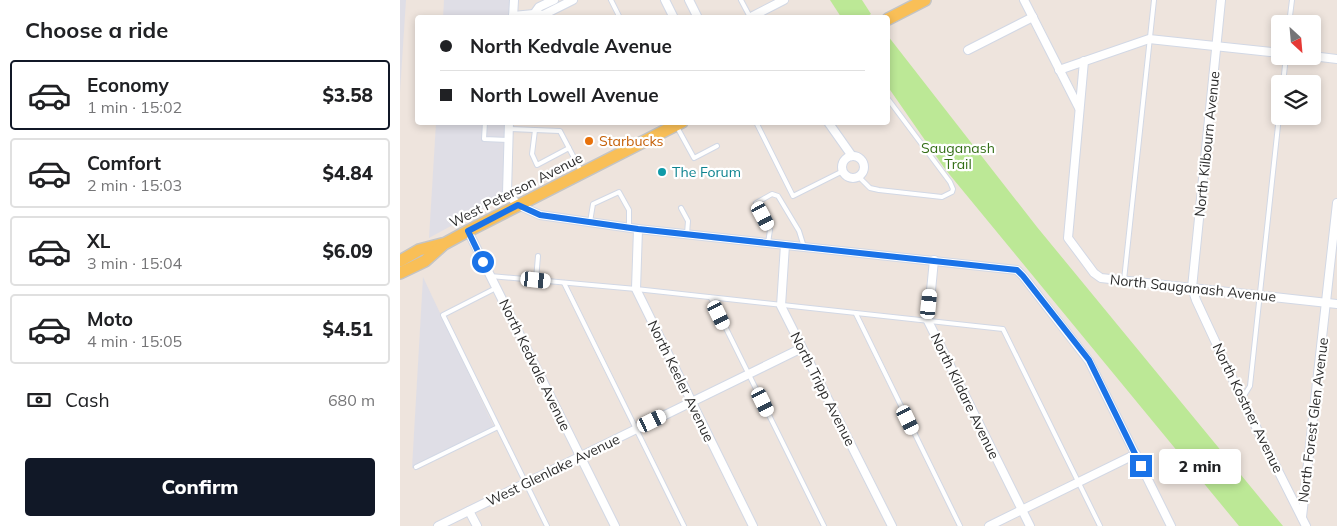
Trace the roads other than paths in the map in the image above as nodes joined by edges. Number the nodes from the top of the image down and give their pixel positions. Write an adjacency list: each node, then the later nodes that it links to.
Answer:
1 (514, 0): 15 (street)
2 (554, 0): 14 (street)
3 (573, 0): 14 (street)
4 (611, 0): 17 (lane)
5 (665, 0): 18 (street)
6 (689, 0): 19 (street)
7 (742, 0): 20 (lane)
8 (784, 0): 21 (street)
9 (925, 0): 24 (main road)
10 (1024, 0): 23 (street)
11 (1154, 0): 25 (lane)
12 (1222, 0): 26 (street, North Kilbourn Avenue)
13 (1292, 0): 22 (lane)
14 (534, 14): 16 (street)
15 (513, 15)
16 (527, 15)
17 (618, 15)
18 (672, 15)
19 (696, 15)
20 (749, 15)
21 (754, 15)
22 (1290, 15)
23 (1033, 17): 27 (street); 32 (street)
24 (890, 18)
25 (1149, 38): 26 (street); 31 (street); 68 (lane)
26 (1218, 46): 28 (street); 71 (street, North Kilbourn Avenue)
27 (968, 50)
28 (1271, 52)
29 (1321, 57): 30 (street)
30 (1337, 59)
31 (1084, 61): 32 (street); 34 (street)
32 (1059, 70): 34 (street)
33 (890, 101): 49 (lane)
34 (1079, 108): 68 (street, North Sauganash Avenue)
35 (485, 125): 43 (lane)
36 (677, 125): 48 (main road, West Peterson Avenue)
37 (679, 125): 44 (lane)
38 (758, 125): 47 (lane)
39 (830, 125): 46 (street)
40 (1278, 125): 73 (lane)
41 (509, 126): 42 (lane); 43 (street)
42 (535, 130): 45 (lane); 45 (lane)
43 (508, 140): 51 (street)
44 (717, 146)
45 (569, 148): 48 (lane)
46 (852, 156): 47 (street); 49 (street)
47 (843, 171): 49 (street)
48 (582, 173): 51 (main road, West Peterson Avenue)
49 (859, 177)
50 (1337, 202): 75 (street, North Forest Glen Avenue)
51 (518, 205): 53 (street); 56 (main road, West Peterson Avenue)
52 (681, 208): 57 (lane)
53 (590, 222): 54 (street); 54 (lane)
54 (629, 228): 55 (street)
55 (638, 229): 57 (street); 72 (street, North Keeler Avenue)
56 (468, 231): 59 (main road, West Peterson Avenue); 66 (street, North Kedvale Avenue)
57 (687, 234): 58 (street)
58 (768, 243): 60 (street); 61 (lane)
59 (444, 244): 64 (main road, West Peterson Avenue); 65 (main road, West Peterson Avenue)
60 (785, 245): 61 (street); 77 (street)
61 (804, 246): 63 (street)
62 (538, 256): 67 (lane)
63 (934, 260): 79 (street, North Kildare Avenue); 86 (street)
64 (400, 261)
65 (400, 274)
66 (490, 276): 67 (lane); 70 (street, North Kedvale Avenue)
67 (536, 280): 69 (lane)
68 (1124, 280): 71 (street, North Sauganash Avenue)
69 (564, 283): 72 (lane); 85 (lane)
70 (496, 288): 84 (lane); 87 (street, North Kedvale Avenue)
71 (1192, 288): 73 (street, North Sauganash Avenue); 82 (street, North Kostner Avenue)
72 (636, 289): 74 (lane); 83 (street, North Keeler Avenue)
73 (1258, 295): 75 (street, North Sauganash Avenue); 82 (lane)
74 (711, 298): 77 (lane); 81 (lane)
75 (1327, 303): 76 (street, North Sauganash Avenue); 93 (street, North Forest Glen Avenue)
76 (1337, 304)
77 (781, 306): 78 (lane); 80 (street, North Tripp Avenue)
78 (856, 314): 79 (lane); 102 (lane)
79 (928, 321): 89 (lane); 91 (street, North Kildare Avenue)
80 (802, 348): 81 (street, West Glenlake Avenue); 101 (street, North Tripp Avenue)
81 (748, 374): 83 (street, West Glenlake Avenue); 100 (lane)
82 (1242, 399): 93 (street, North Kostner Avenue)
83 (691, 402): 85 (street, West Glenlake Avenue); 99 (street, North Keeler Avenue)
84 (498, 427): 88 (lane); 90 (lane)
85 (636, 428): 87 (street, West Glenlake Avenue); 98 (lane)
86 (1136, 454): 89 (street); 106 (street)
87 (580, 456): 90 (street, West Glenlake Avenue); 97 (street, North Kedvale Avenue)
88 (416, 467)
89 (1078, 482): 91 (street); 105 (lane)
90 (526, 483): 92 (street, West Glenlake Avenue); 96 (lane)
91 (1022, 510): 103 (street); 104 (street, North Kildare Avenue)
92 (469, 511): 94 (street, West Glenlake Avenue); 95 (street)
93 (1302, 517): 107 (street, North Kostner Avenue)
94 (438, 526)
95 (477, 526)
96 (547, 526)
97 (615, 526)
98 (684, 526)
99 (753, 526)
100 (824, 526)
101 (892, 526)
102 (960, 526)
103 (989, 526)
104 (1030, 526)
105 (1100, 526)
106 (1171, 526)
107 (1306, 526)

